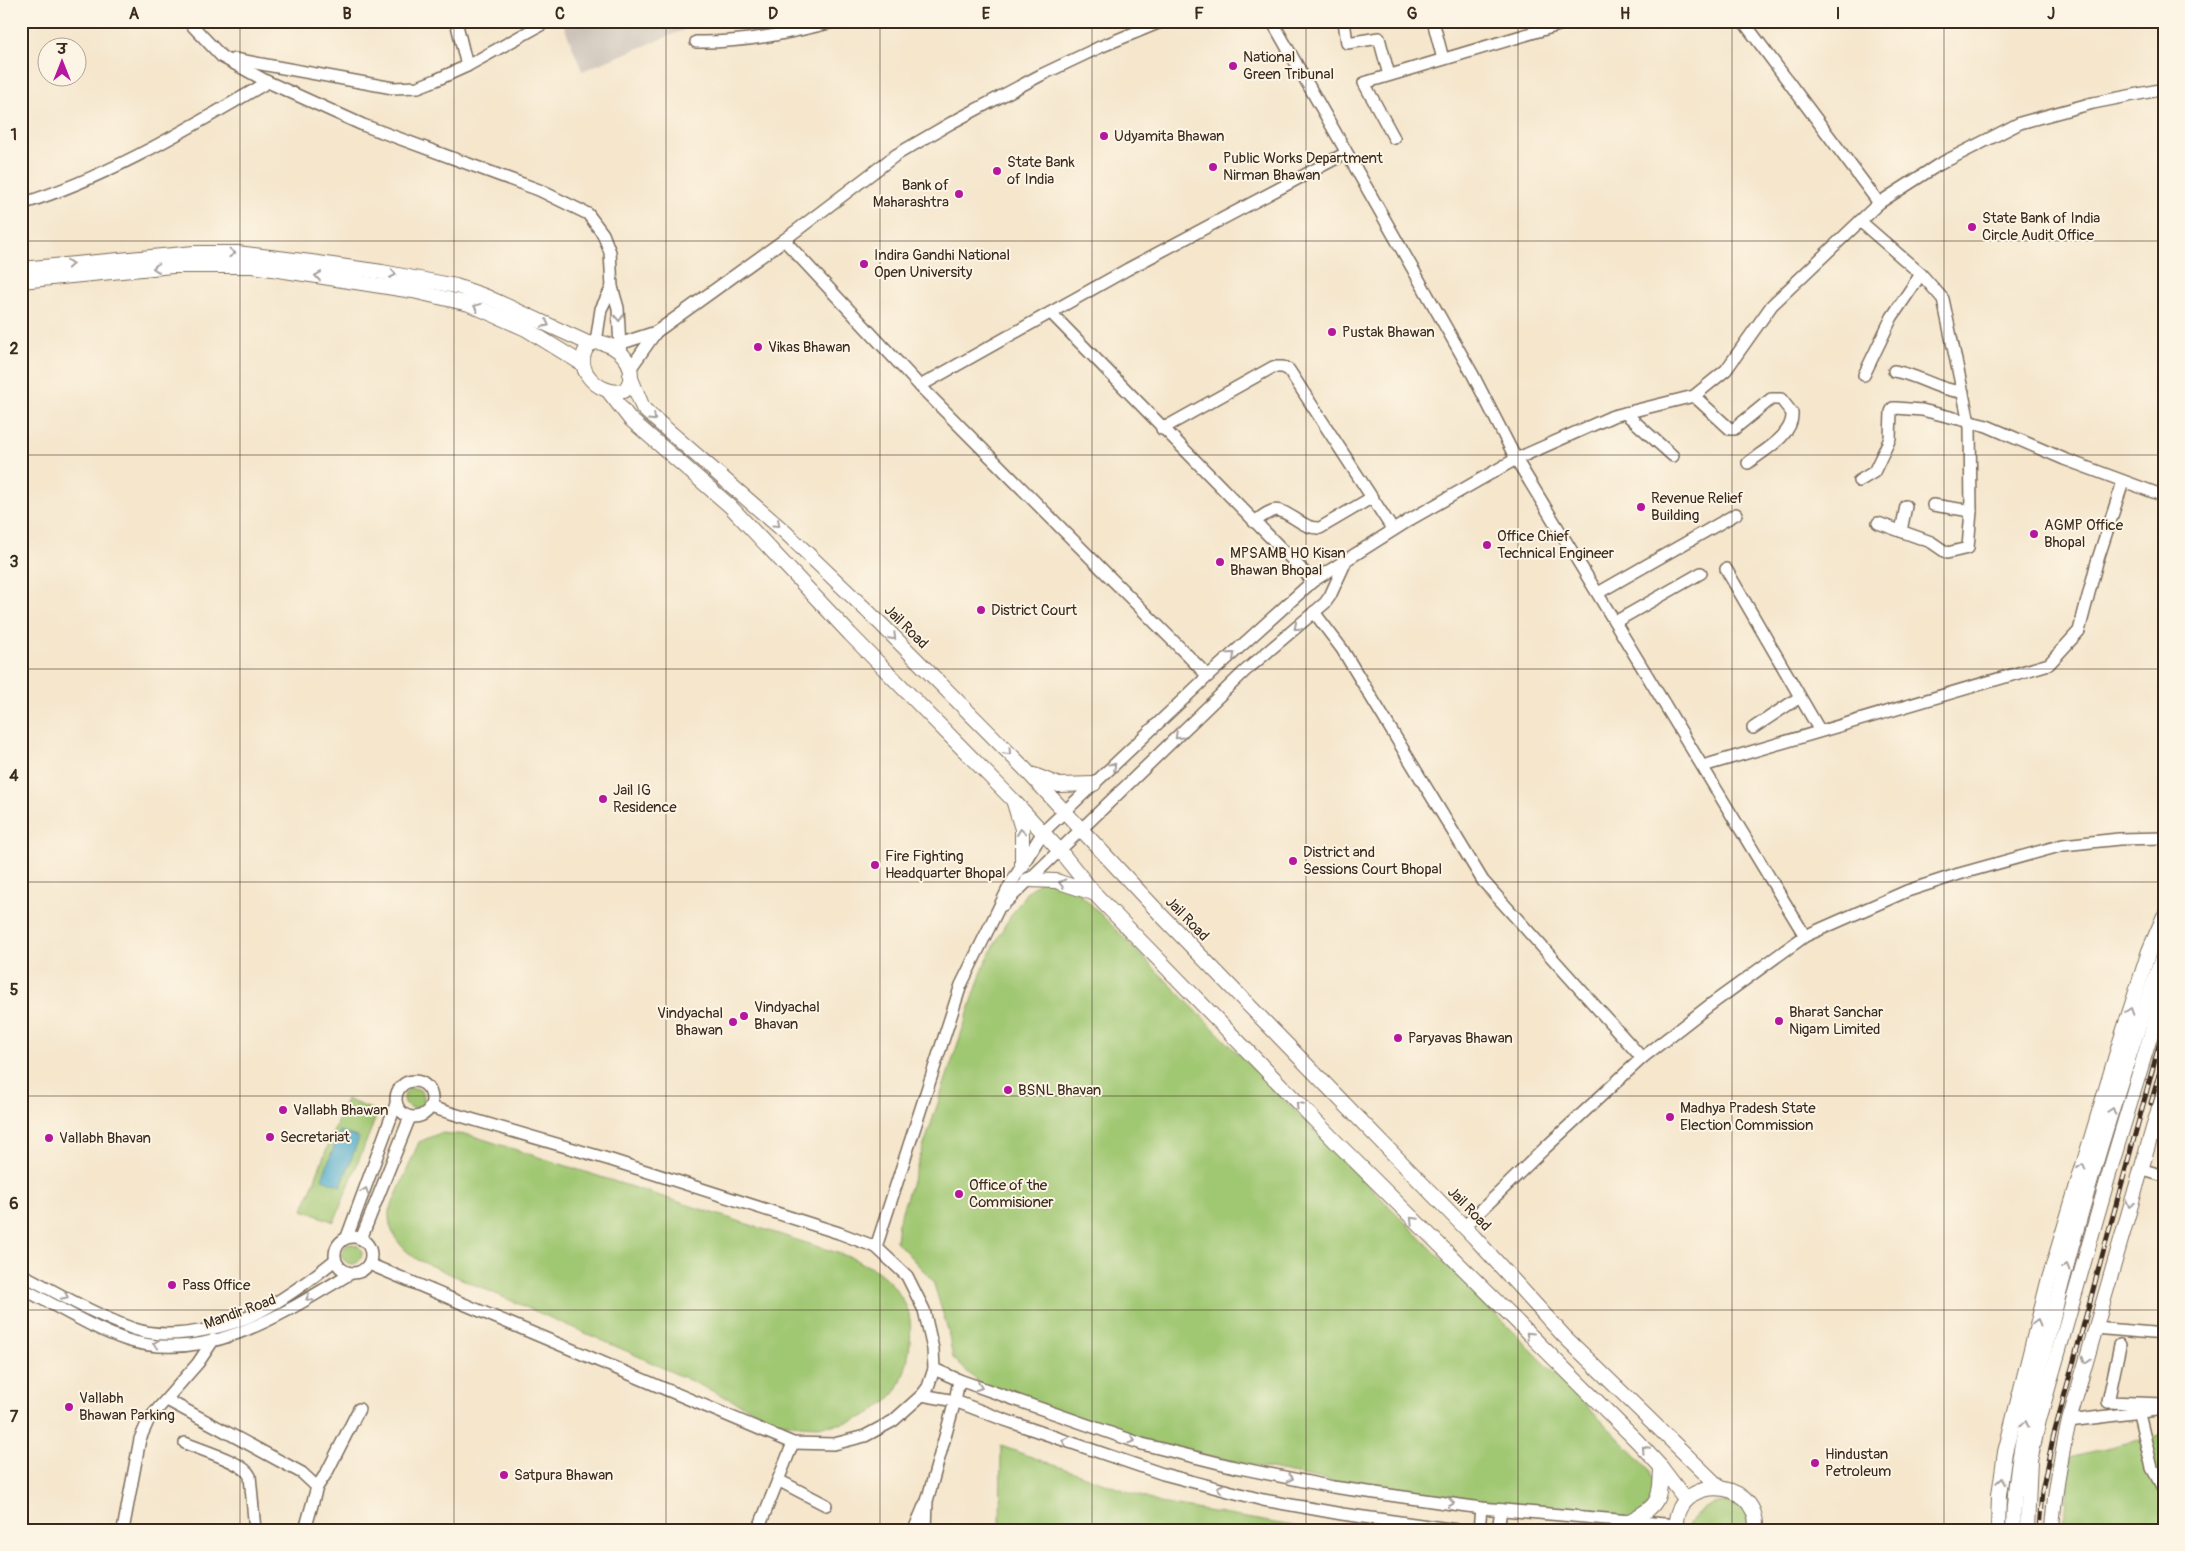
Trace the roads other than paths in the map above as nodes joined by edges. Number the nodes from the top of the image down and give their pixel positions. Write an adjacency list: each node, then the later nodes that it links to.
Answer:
1 (188, 21): 12 (street)
2 (456, 21): 14 (street)
3 (548, 21): 14 (street)
4 (837, 21): 11 (street)
5 (1163, 21): 23 (street)
6 (1272, 21): 19 (street)
7 (1344, 21): 15 (street)
8 (1433, 21): 13 (street)
9 (1572, 21): 13 (street)
10 (1743, 21): 20 (street)
11 (696, 42)
12 (222, 57): 14 (street); 16 (street)
13 (1444, 59): 15 (street)
14 (467, 66)
15 (1389, 75): 18 (street)
16 (268, 82): 21 (street); 27 (street)
17 (2164, 89): 20 (street)
18 (1394, 138)
19 (1346, 153): 28 (street); 44 (street)
20 (1879, 203): 22 (street)
21 (21, 204)
22 (1860, 221): 25 (street); 39 (street)
23 (784, 240): 29 (street); 36 (street)
24 (21, 269): 30 (main road, one-way to 30)
25 (1921, 274): 35 (street); 38 (street)
26 (21, 282): 32 (main road, one-way to 26)
27 (612, 287): 30 (street); 31 (street, one-way to 31)
28 (1050, 313): 36 (street); 42 (street)
29 (656, 332): 31 (street); 34 (street)
30 (593, 343): 31 (main road); 32 (main road)
31 (618, 346): 34 (main road)
32 (582, 363): 37 (main road)
33 (1894, 371): 38 (street)
34 (630, 373): 37 (main road); 70 (main road, Jail Road, one-way to 70)
35 (1864, 375)
36 (920, 386): 65 (street)
37 (609, 392): 72 (main road)
38 (1963, 392): 41 (street)
39 (1694, 396): 40 (street); 45 (street)
40 (1625, 413): 43 (street); 44 (street)
41 (1968, 420): 46 (street); 47 (street); 52 (street)
42 (1162, 429): 49 (street); 54 (street)
43 (1673, 456)
44 (1516, 459): 56 (street); 62 (street)
45 (1748, 463)
46 (1859, 481)
47 (2122, 482): 48 (street); 68 (street)
48 (2164, 496)
49 (1372, 498): 54 (street); 56 (street)
50 (1934, 505): 52 (street)
51 (1906, 506): 57 (street)
52 (1971, 511): 57 (street)
53 (1736, 514): 62 (street)
54 (1254, 522): 61 (street)
55 (1878, 523): 57 (street)
56 (1394, 530): 58 (street)
57 (1901, 531)
58 (1346, 560): 61 (street); 63 (street)
59 (1726, 569): 66 (street)
60 (1701, 573): 64 (street)
61 (1313, 581): 65 (street, one-way to 61)
62 (1598, 593): 64 (street)
63 (1314, 612): 74 (street, one-way to 74); 86 (street)
64 (1615, 622): 69 (street)
65 (1208, 676): 71 (street, one-way to 65)
66 (1800, 697): 67 (street); 68 (street)
67 (1753, 728)
68 (1820, 731): 69 (street)
69 (1704, 766): 83 (street)
70 (1029, 773): 71 (main road); 73 (main road, Jail Road)
71 (1094, 784): 73 (street)
72 (1012, 799): 75 (main road); 78 (main road, one-way to 72)
73 (1065, 811): 74 (main road, Jail Road); 75 (street)
74 (1082, 830): 77 (street); 93 (main road, Jail Road)
75 (1043, 832): 77 (main road); 78 (street)
76 (2164, 838): 83 (street)
77 (1060, 851): 79 (street); 80 (main road)
78 (1022, 866): 81 (street)
79 (1028, 880): 80 (main road, one-way to 79); 81 (street)
80 (1094, 893): 118 (main road, one-way to 80)
81 (997, 911): 96 (street)
82 (2164, 916): 140 (main road, one-way to 82)
83 (1805, 936): 86 (street)
84 (2164, 952): 141 (main road, one-way to 84)
85 (2164, 991): 142 (main road)
86 (1642, 1058): 93 (street)
87 (2164, 1090): 91 (main road)
88 (396, 1104): 89 (street); 90 (street); 94 (street, one-way to 88)
89 (430, 1107): 90 (street); 96 (street)
90 (410, 1117): 95 (street)
91 (2140, 1169): 92 (street); 102 (main road, one-way to 102)
92 (2164, 1176)
93 (1464, 1227): 121 (main road, Jail Road)
94 (348, 1237): 95 (street); 97 (street)
95 (362, 1239): 98 (street)
96 (876, 1247): 106 (street)
97 (335, 1260): 99 (street); 100 (street, Mandir Road, one-way to 97)
98 (369, 1264): 99 (street); 117 (street)
99 (351, 1273): 104 (street, Mandir Road, one-way to 104)
100 (21, 1274)
101 (21, 1288): 104 (street, Mandir Road, one-way to 101)
102 (2095, 1328): 103 (street); 115 (main road, one-way to 115)
103 (2164, 1334)
104 (214, 1339): 109 (street)
105 (2120, 1345): 111 (street)
106 (934, 1369): 107 (street); 108 (street)
107 (959, 1380): 110 (street); 126 (street, one-way to 126)
108 (922, 1396): 110 (street); 117 (street)
109 (167, 1400): 120 (street); 131 (street)
110 (955, 1401): 124 (street); 137 (street, one-way to 110)
111 (2164, 1404)
112 (359, 1409): 120 (street)
113 (2164, 1409): 114 (street)
114 (2139, 1414): 115 (street); 122 (street)
115 (2069, 1421): 143 (main road)
116 (185, 1443): 132 (street)
117 (792, 1443): 119 (street)
118 (1662, 1467): 123 (main road); 128 (main road)
119 (778, 1480): 125 (street); 134 (street)
120 (317, 1487): 133 (street)
121 (1720, 1488): 123 (main road); 130 (main road)
122 (2164, 1490)
123 (1686, 1500): 129 (main road)
124 (927, 1501): 135 (street); 136 (street)
125 (826, 1505)
126 (1481, 1508): 127 (street); 138 (street)
127 (1501, 1510): 128 (street); 139 (street)
128 (1629, 1521): 129 (street)
129 (1676, 1527)
130 (1758, 1529)
131 (124, 1530)
132 (255, 1530)
133 (305, 1530)
134 (758, 1530)
135 (914, 1530)
136 (926, 1530)
137 (1457, 1530)
138 (1479, 1530)
139 (1498, 1530)
140 (1998, 1530)
141 (2012, 1530)
142 (2027, 1530)
143 (2052, 1530)

